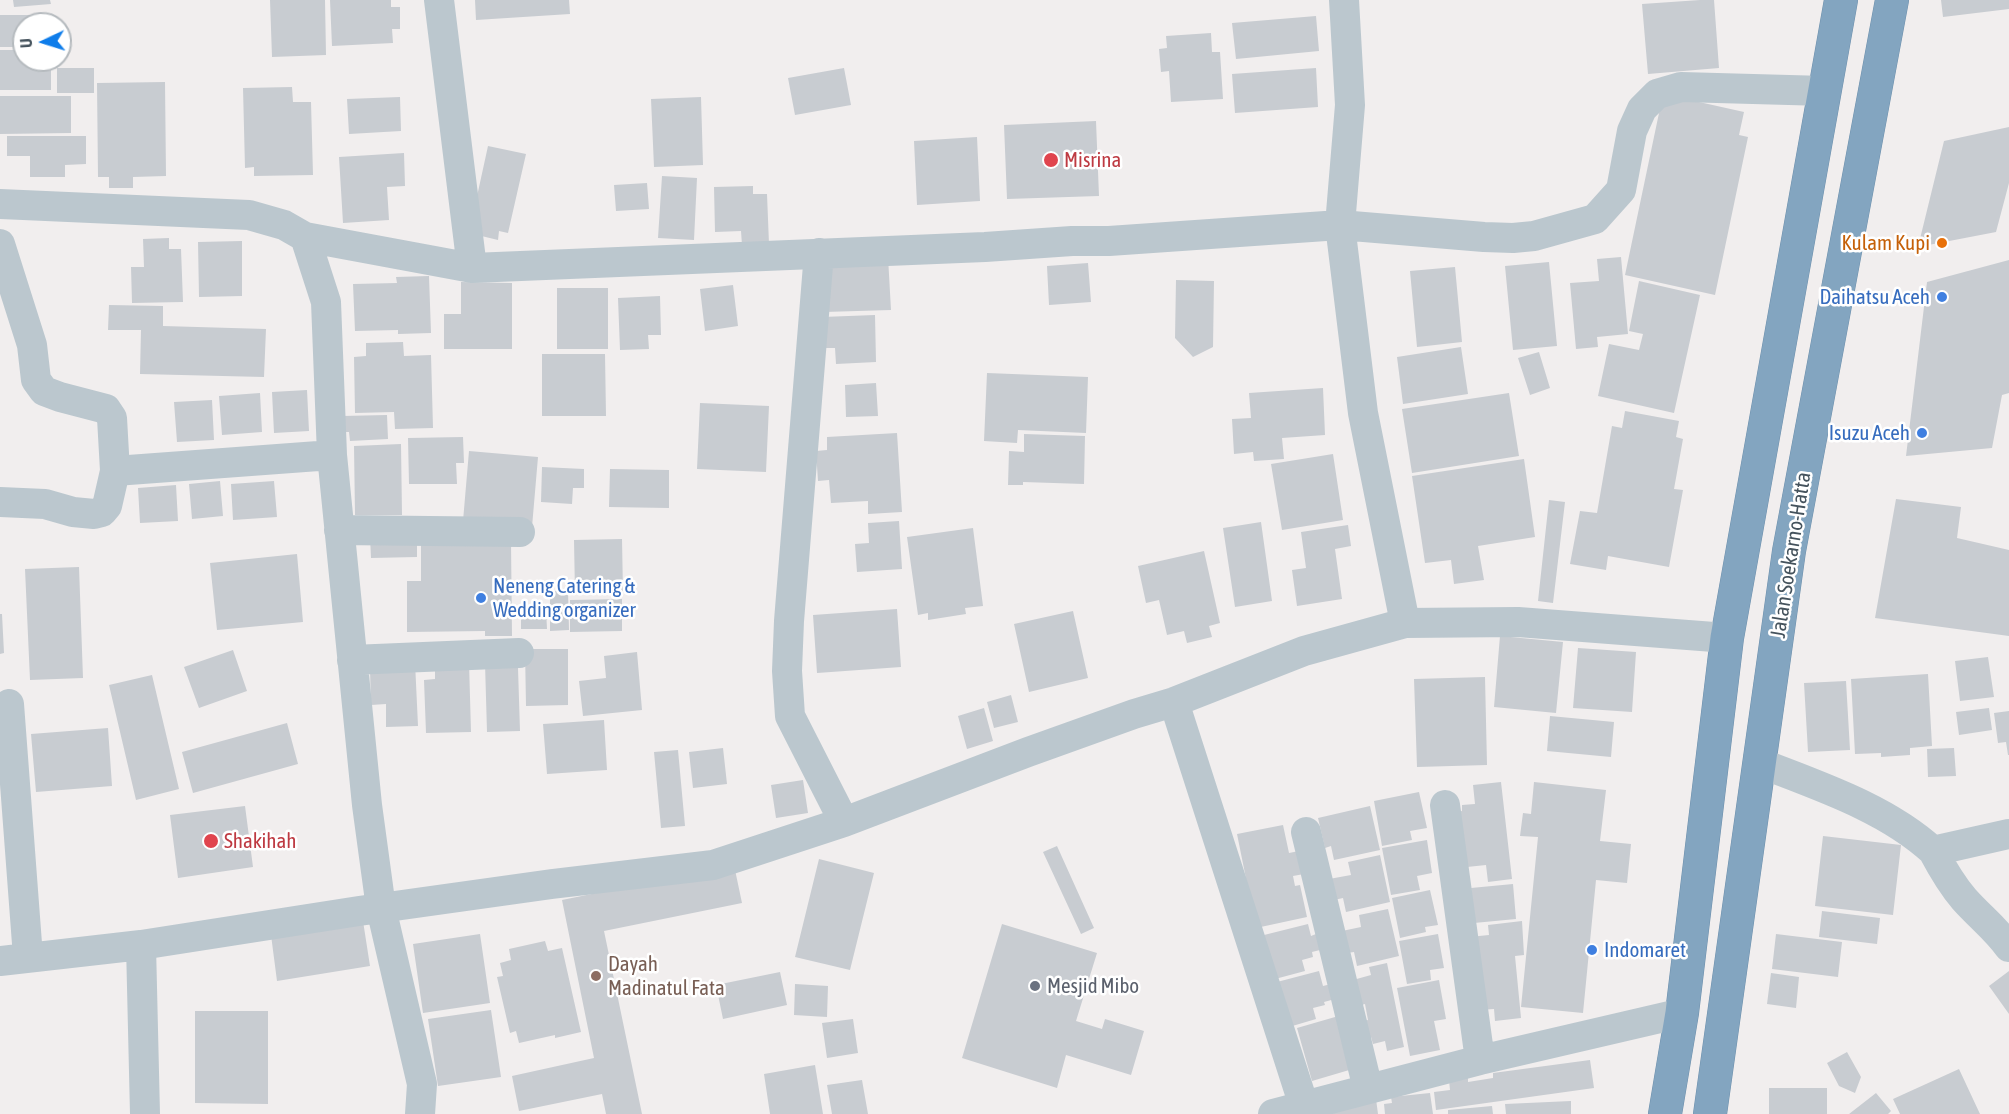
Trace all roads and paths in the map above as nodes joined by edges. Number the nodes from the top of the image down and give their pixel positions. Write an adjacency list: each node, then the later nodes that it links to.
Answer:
1 (439, 0): 13 (street)
2 (1344, 0): 9 (street)
3 (1841, 0): 5 (highway)
4 (1892, 0): 8 (highway, Jalan Soekarno-Hatta)
5 (1825, 91): 6 (highway); 9 (street)
6 (1806, 194): 8 (highway); 20 (highway)
7 (0, 204): 10 (street)
8 (1854, 205): 25 (highway, Jalan Soekarno-Hatta)
9 (1340, 225): 12 (street); 19 (street)
10 (305, 237): 13 (street); 14 (street)
11 (0, 244): 15 (street)
12 (819, 253): 13 (street); 27 (street)
13 (472, 268)
14 (332, 455): 15 (street); 17 (street)
15 (115, 471): 16 (street)
16 (0, 502)
17 (339, 530): 18 (street); 22 (street)
18 (519, 532)
19 (1405, 623): 20 (street); 23 (street)
20 (1727, 638): 35 (highway)
21 (519, 653): 22 (street)
22 (352, 660): 31 (street)
23 (1174, 702): 27 (street); 38 (street)
24 (9, 704): 34 (street)
25 (1760, 763): 30 (street); 43 (highway, Jalan Soekarno-Hatta)
26 (1445, 805): 36 (street)
27 (844, 822): 31 (street)
28 (1306, 832): 37 (street)
29 (2009, 834): 30 (street)
30 (1933, 851): 33 (street)
31 (381, 908): 32 (street); 40 (street)
32 (141, 945): 34 (street); 39 (street)
33 (2009, 947)
34 (14, 959)
35 (1682, 1013): 36 (street); 42 (highway)
36 (1480, 1060): 37 (street)
37 (1368, 1089): 38 (street)
38 (1304, 1106): 41 (street)
39 (145, 1114)
40 (420, 1114)
41 (1273, 1114)
42 (1665, 1114)
43 (1710, 1114)

